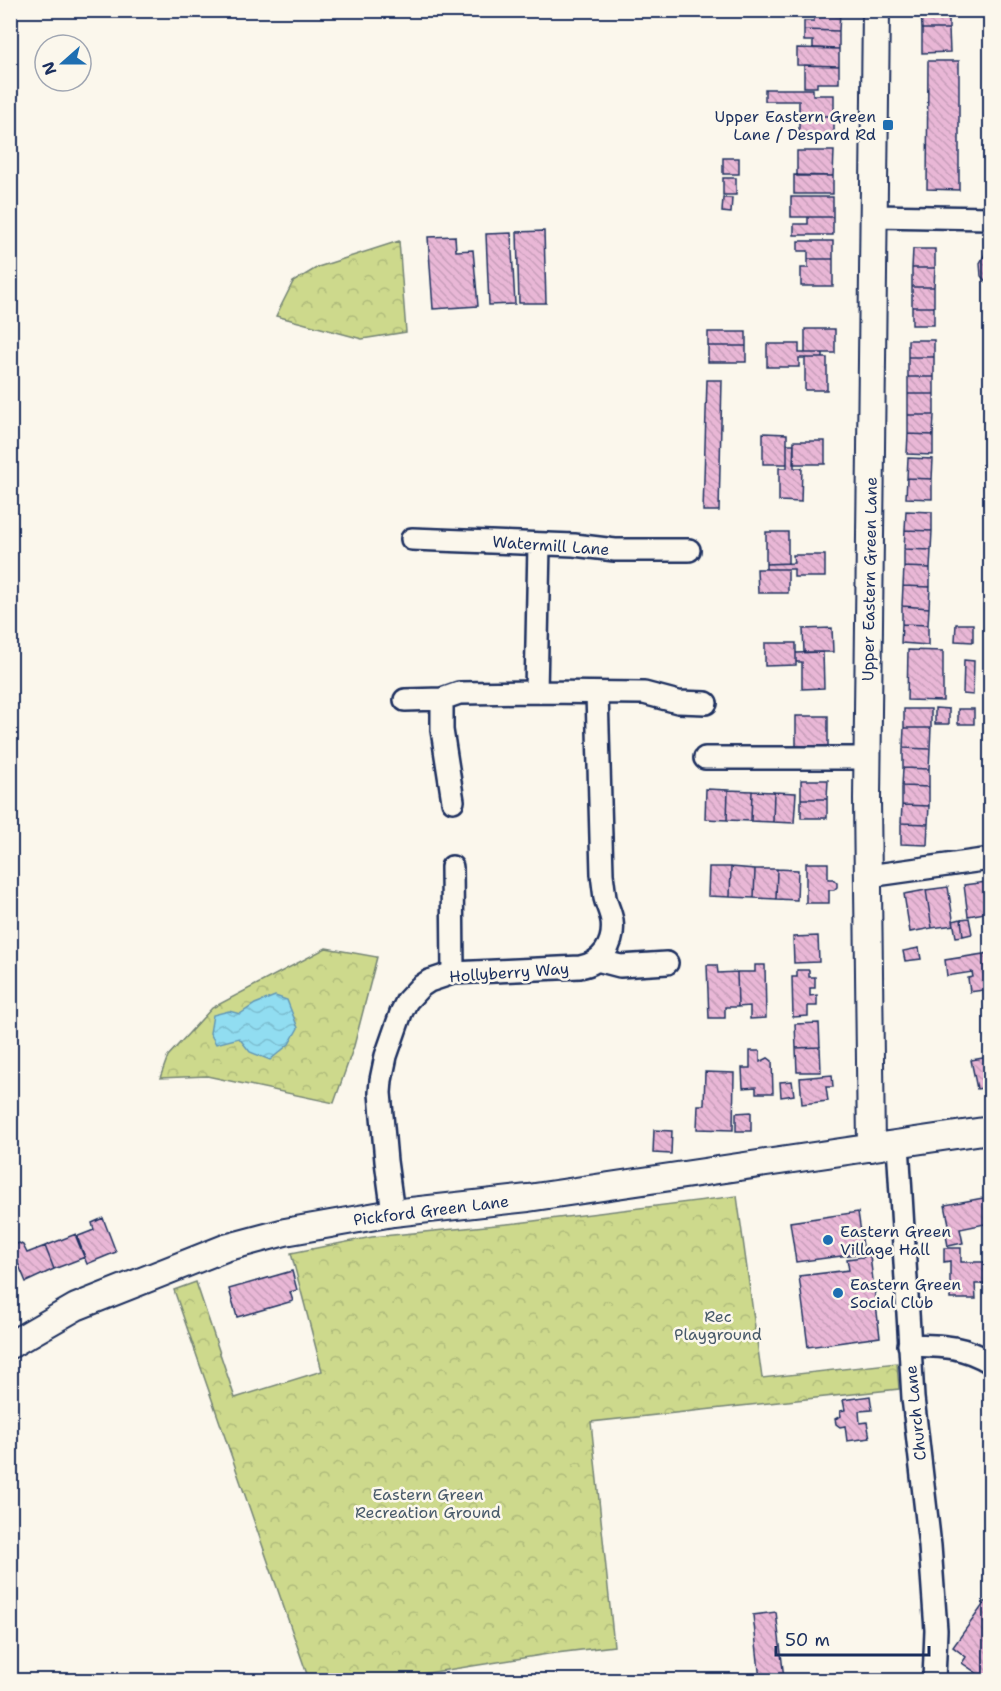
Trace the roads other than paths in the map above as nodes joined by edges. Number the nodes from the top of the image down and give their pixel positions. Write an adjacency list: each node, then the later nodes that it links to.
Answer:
1 (876, 10): 2 (street, Upper Eastern Green Lane)
2 (873, 216): 3 (street); 13 (street, Upper Eastern Green Lane)
3 (990, 218)
4 (412, 538): 5 (street, Watermill Lane)
5 (539, 544): 6 (street, Watermill Lane); 7 (street)
6 (689, 550)
7 (536, 692): 8 (street); 9 (street)
8 (597, 693): 11 (street); 18 (street)
9 (442, 699): 10 (street); 14 (street)
10 (405, 700)
11 (706, 703)
12 (705, 758): 13 (street)
13 (867, 758): 17 (street, Upper Eastern Green Lane)
14 (453, 801)
15 (990, 859): 17 (street)
16 (452, 867): 20 (street)
17 (867, 875): 23 (street, Upper Eastern Green Lane)
18 (597, 960): 19 (street); 20 (street, Hollyberry Way)
19 (667, 963)
20 (453, 973): 24 (street, Hollyberry Way)
21 (990, 1130): 22 (street, Pickford Green Lane)
22 (898, 1144): 23 (street, Pickford Green Lane); 26 (street, Church Lane)
23 (871, 1148): 24 (street, Pickford Green Lane)
24 (393, 1213): 25 (street, Pickford Green Lane)
25 (10, 1345)
26 (909, 1345): 27 (street); 28 (street, Church Lane)
27 (990, 1362)
28 (934, 1680)

